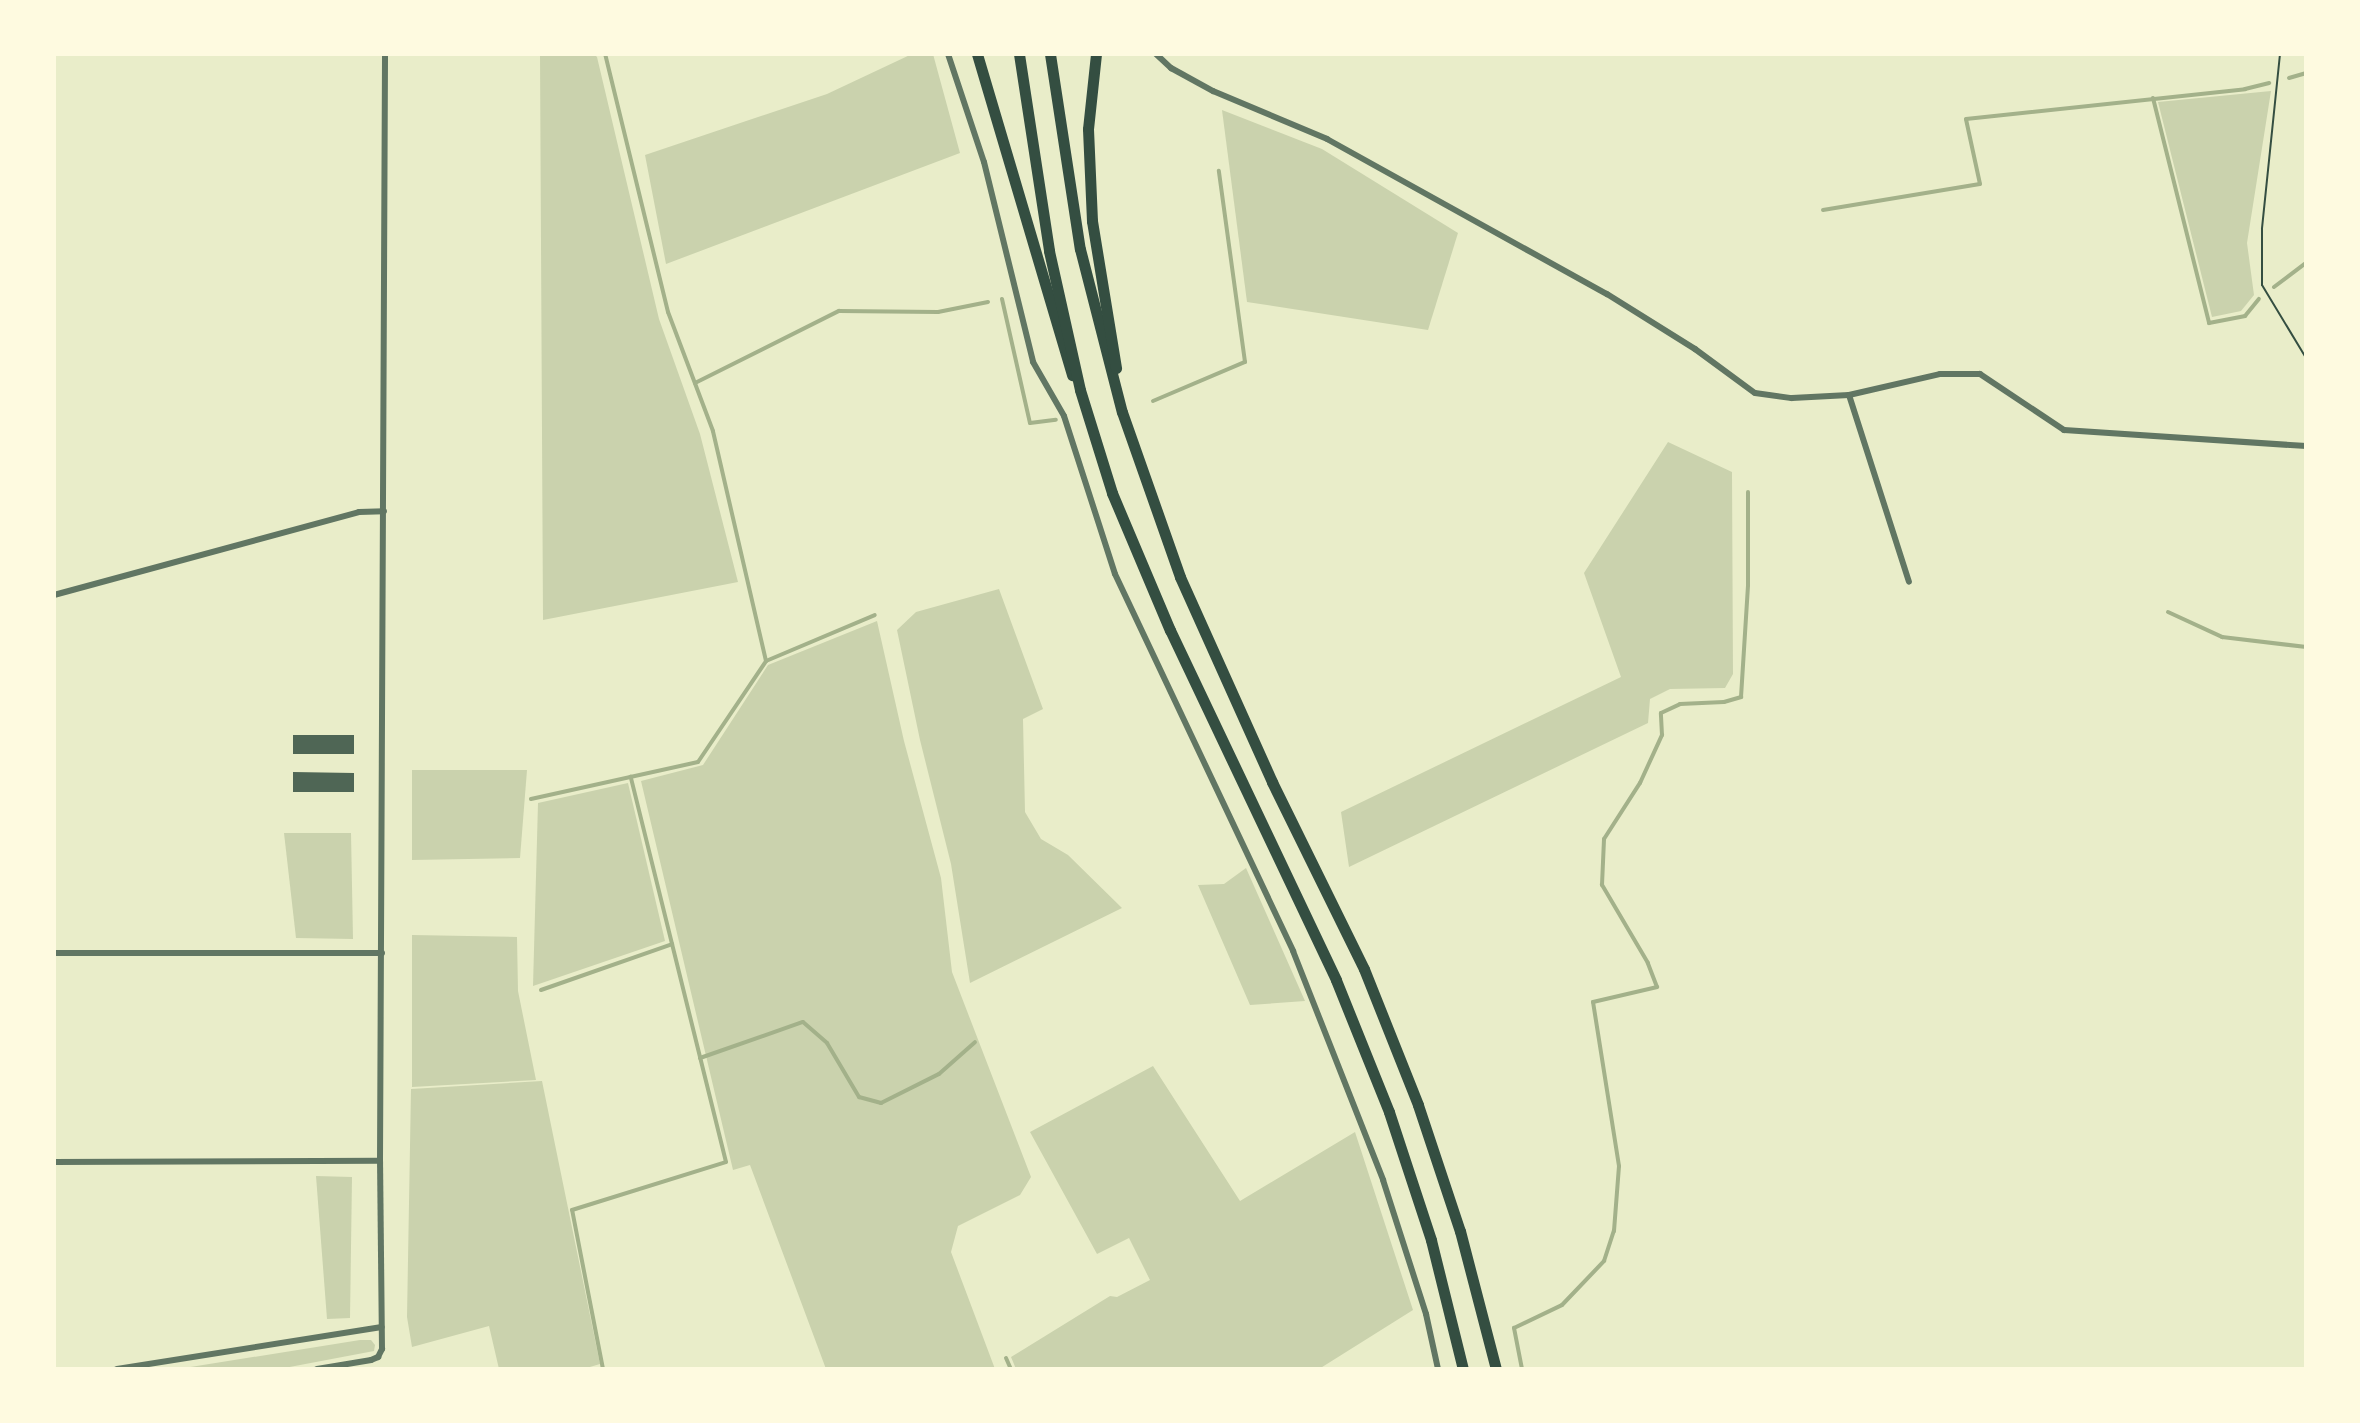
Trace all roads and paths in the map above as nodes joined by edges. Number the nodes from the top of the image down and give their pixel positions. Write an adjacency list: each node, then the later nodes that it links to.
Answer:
1 (385, 54): 14 (street)
2 (948, 54): 24 (street)
3 (977, 54): 10 (highway)
4 (1019, 54): 10 (highway)
5 (1050, 54): 12 (highway)
6 (1096, 54): 12 (highway)
7 (1156, 54): 11 (street)
8 (2280, 54): 9 (path)
9 (2306, 358)
10 (1080, 390): 25 (highway)
11 (1849, 395): 13 (street); 15 (street)
12 (1122, 412): 26 (highway)
13 (2306, 446)
14 (384, 511): 16 (street); 18 (street)
15 (1909, 582)
16 (54, 595)
17 (54, 953): 18 (street)
18 (382, 953): 19 (street)
19 (380, 1161): 20 (street); 21 (street)
20 (54, 1162)
21 (382, 1327): 22 (street); 23 (street)
22 (117, 1369)
23 (317, 1369)
24 (1438, 1369)
25 (1463, 1369)
26 (1496, 1369)

